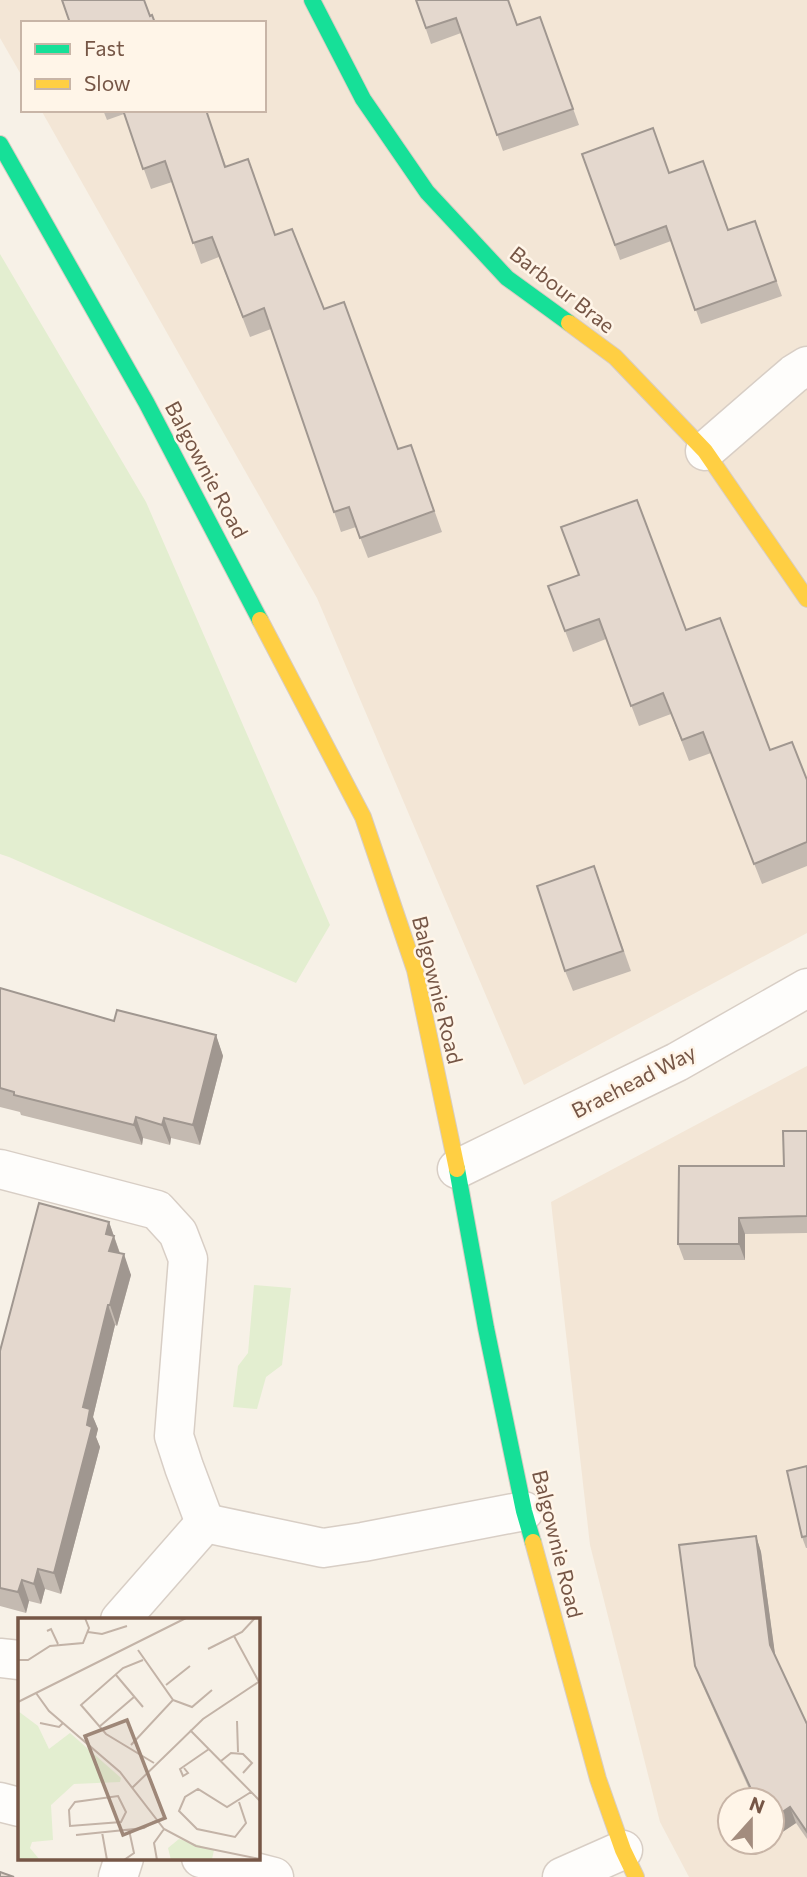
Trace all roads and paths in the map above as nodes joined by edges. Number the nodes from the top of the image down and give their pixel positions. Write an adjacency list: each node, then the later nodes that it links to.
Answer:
1 (312, 0): 4 (street, Barbour Brae)
2 (0, 144): 8 (street, Balgownie Road)
3 (807, 366): 4 (street)
4 (705, 451): 5 (street, Barbour Brae)
5 (807, 599)
6 (807, 988): 8 (street, Braehead Way)
7 (0, 1169): 10 (street)
8 (457, 1169): 9 (street, Balgownie Road)
9 (524, 1511): 10 (street); 18 (street, Balgownie Road)
10 (205, 1524): 11 (street)
11 (122, 1618)
12 (0, 1658): 13 (street)
13 (18, 1660)
14 (0, 1802): 15 (street)
15 (18, 1807)
16 (123, 1860): 19 (street)
17 (209, 1860): 20 (street)
18 (629, 1864): 21 (street)
19 (118, 1877)
20 (274, 1877)
21 (562, 1877)

